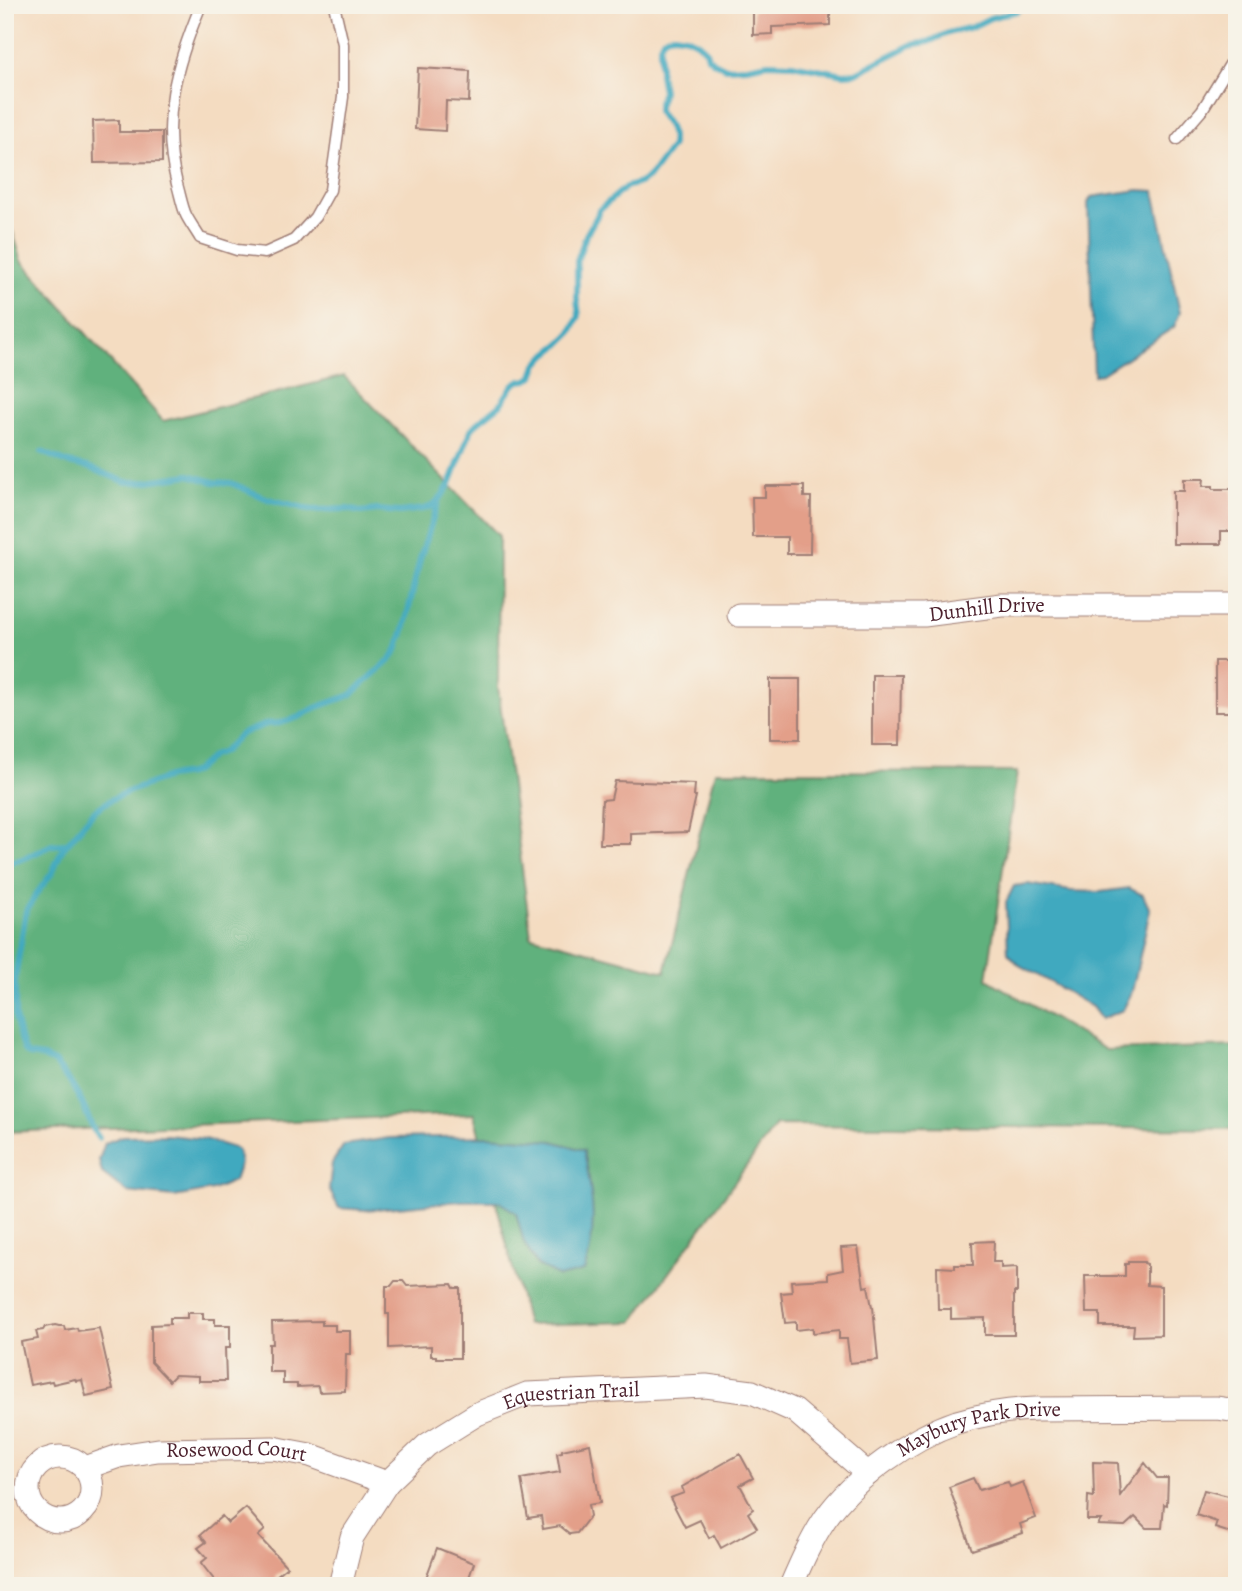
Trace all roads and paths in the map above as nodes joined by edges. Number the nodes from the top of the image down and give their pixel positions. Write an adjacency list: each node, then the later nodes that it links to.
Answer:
1 (201, 5): 2 (lane)
2 (334, 5)
3 (1237, 53): 4 (lane)
4 (1177, 139)
5 (1237, 604): 6 (street, Dunhill Drive)
6 (739, 615)
7 (1237, 1411): 9 (street, Maybury Park Drive)
8 (85, 1468): 10 (street, Rosewood Court)
9 (868, 1474): 10 (street, Equestrian Trail); 12 (street, Maybury Park Drive)
10 (387, 1483): 11 (street, Equestrian Trail)
11 (340, 1586)
12 (791, 1586)

